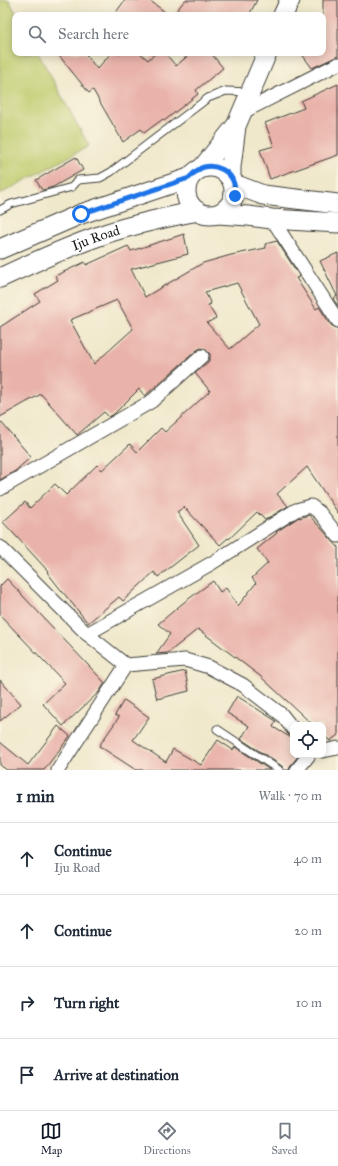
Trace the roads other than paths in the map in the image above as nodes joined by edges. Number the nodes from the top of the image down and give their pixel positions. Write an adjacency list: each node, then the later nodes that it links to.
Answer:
1 (290, 0): 2 (main road)
2 (284, 12)
3 (266, 56): 5 (main road)
4 (338, 64): 6 (street)
5 (250, 92): 6 (main road); 10 (lane)
6 (238, 120): 7 (main road); 8 (main road)
7 (196, 173): 8 (main road); 11 (main road); 15 (main road, Iju Road)
8 (233, 181): 9 (main road); 12 (main road)
9 (338, 204)
10 (0, 210)
11 (197, 211): 12 (main road); 16 (main road, Iju Road)
12 (218, 214): 13 (main road)
13 (272, 219): 14 (main road); 17 (street)
14 (338, 223)
15 (0, 249)
16 (0, 278)
17 (338, 321)
18 (202, 356): 19 (street)
19 (0, 489)
20 (338, 536): 22 (street)
21 (0, 547): 22 (street)
22 (87, 634): 23 (street)
23 (126, 665): 24 (street); 29 (street)
24 (290, 725)
25 (216, 729): 30 (lane)
26 (338, 748): 27 (street)
27 (326, 750)
28 (307, 758): 31 (street)
29 (58, 770)
30 (279, 770)
31 (297, 770)

